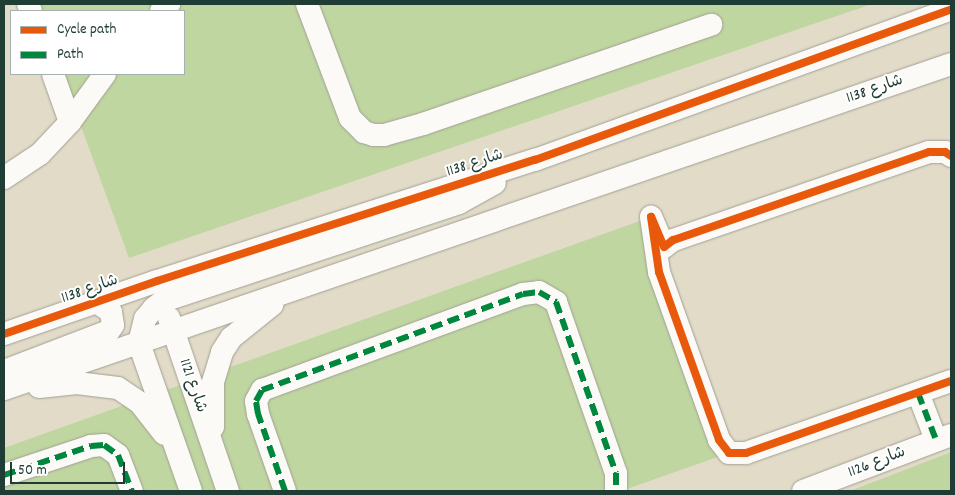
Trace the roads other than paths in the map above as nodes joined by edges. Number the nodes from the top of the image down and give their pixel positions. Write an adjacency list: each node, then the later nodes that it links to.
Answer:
1 (307, 4): 3 (street)
2 (951, 10): 11 (street, شارع 1138)
3 (711, 24)
4 (951, 64): 10 (street, شارع 1138)
5 (53, 75): 7 (street)
6 (104, 75): 7 (street)
7 (70, 122): 9 (street)
8 (951, 156): 19 (street)
9 (4, 178)
10 (295, 290): 13 (street, شارع 1138); 22 (street)
11 (160, 291): 12 (street, شارع 1138); 13 (street, شارع 1121); 15 (street)
12 (96, 302): 14 (street, شارع 1138); 16 (street)
13 (174, 331): 15 (street, شارع 1138); 22 (street, شارع 1121)
14 (4, 334)
15 (139, 343): 18 (street, شارع 1138); 21 (street)
16 (4, 371)
17 (951, 381): 19 (street)
18 (4, 391): 21 (street)
19 (918, 393): 20 (street)
20 (944, 438): 24 (street, شارع 1126)
21 (176, 450): 26 (street)
22 (214, 450): 27 (street, شارع 1121)
23 (4, 475): 25 (street)
24 (832, 486): 30 (street, شارع 1126)
25 (132, 491)
26 (191, 491)
27 (228, 491)
28 (285, 491): 29 (street)
29 (616, 491)
30 (803, 491)

